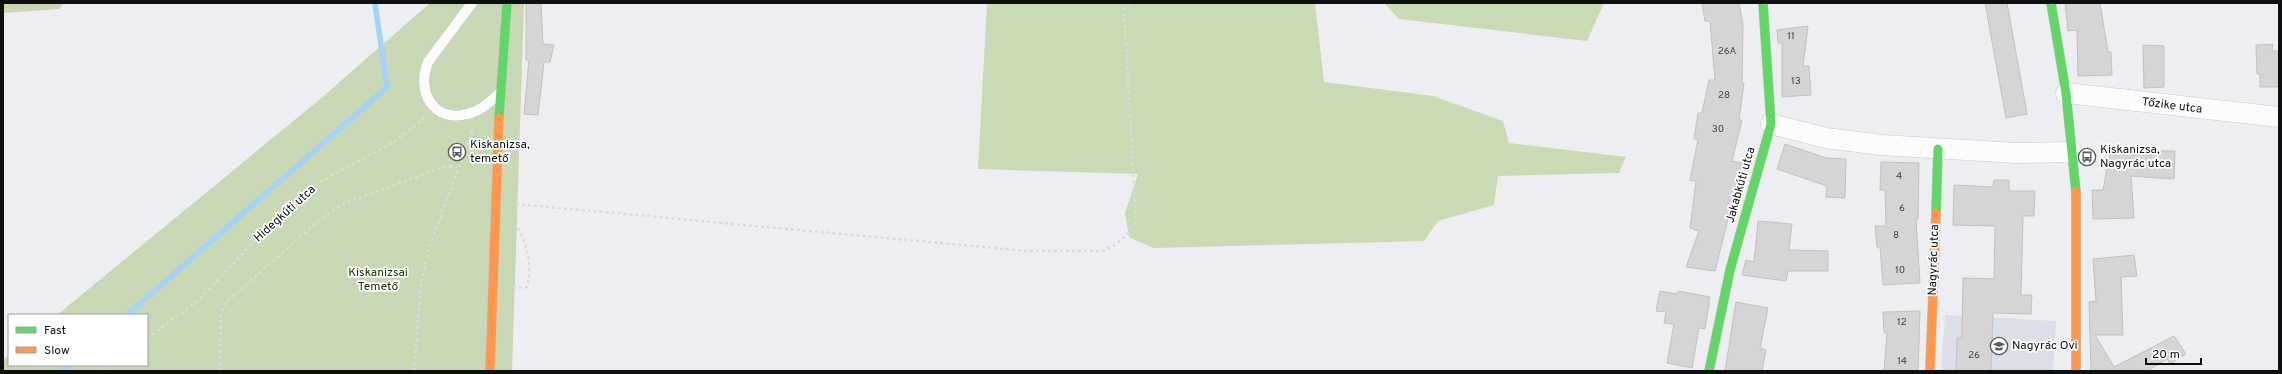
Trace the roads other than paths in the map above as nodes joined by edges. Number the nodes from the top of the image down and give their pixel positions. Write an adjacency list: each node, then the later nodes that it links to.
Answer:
1 (472, 3): 5 (lane)
2 (506, 3): 5 (street)
3 (1763, 3): 8 (street, Jakabkúti utca)
4 (2051, 3): 6 (street)
5 (500, 93): 11 (street)
6 (2066, 93): 7 (street, Tőzike utca); 10 (street)
7 (2279, 117)
8 (1771, 124): 9 (street); 12 (street, Jakabkúti utca)
9 (1938, 150): 10 (street); 13 (street, Nagyrác utca)
10 (2072, 152): 14 (street)
11 (490, 371)
12 (1709, 371)
13 (1930, 371)
14 (2076, 371)

